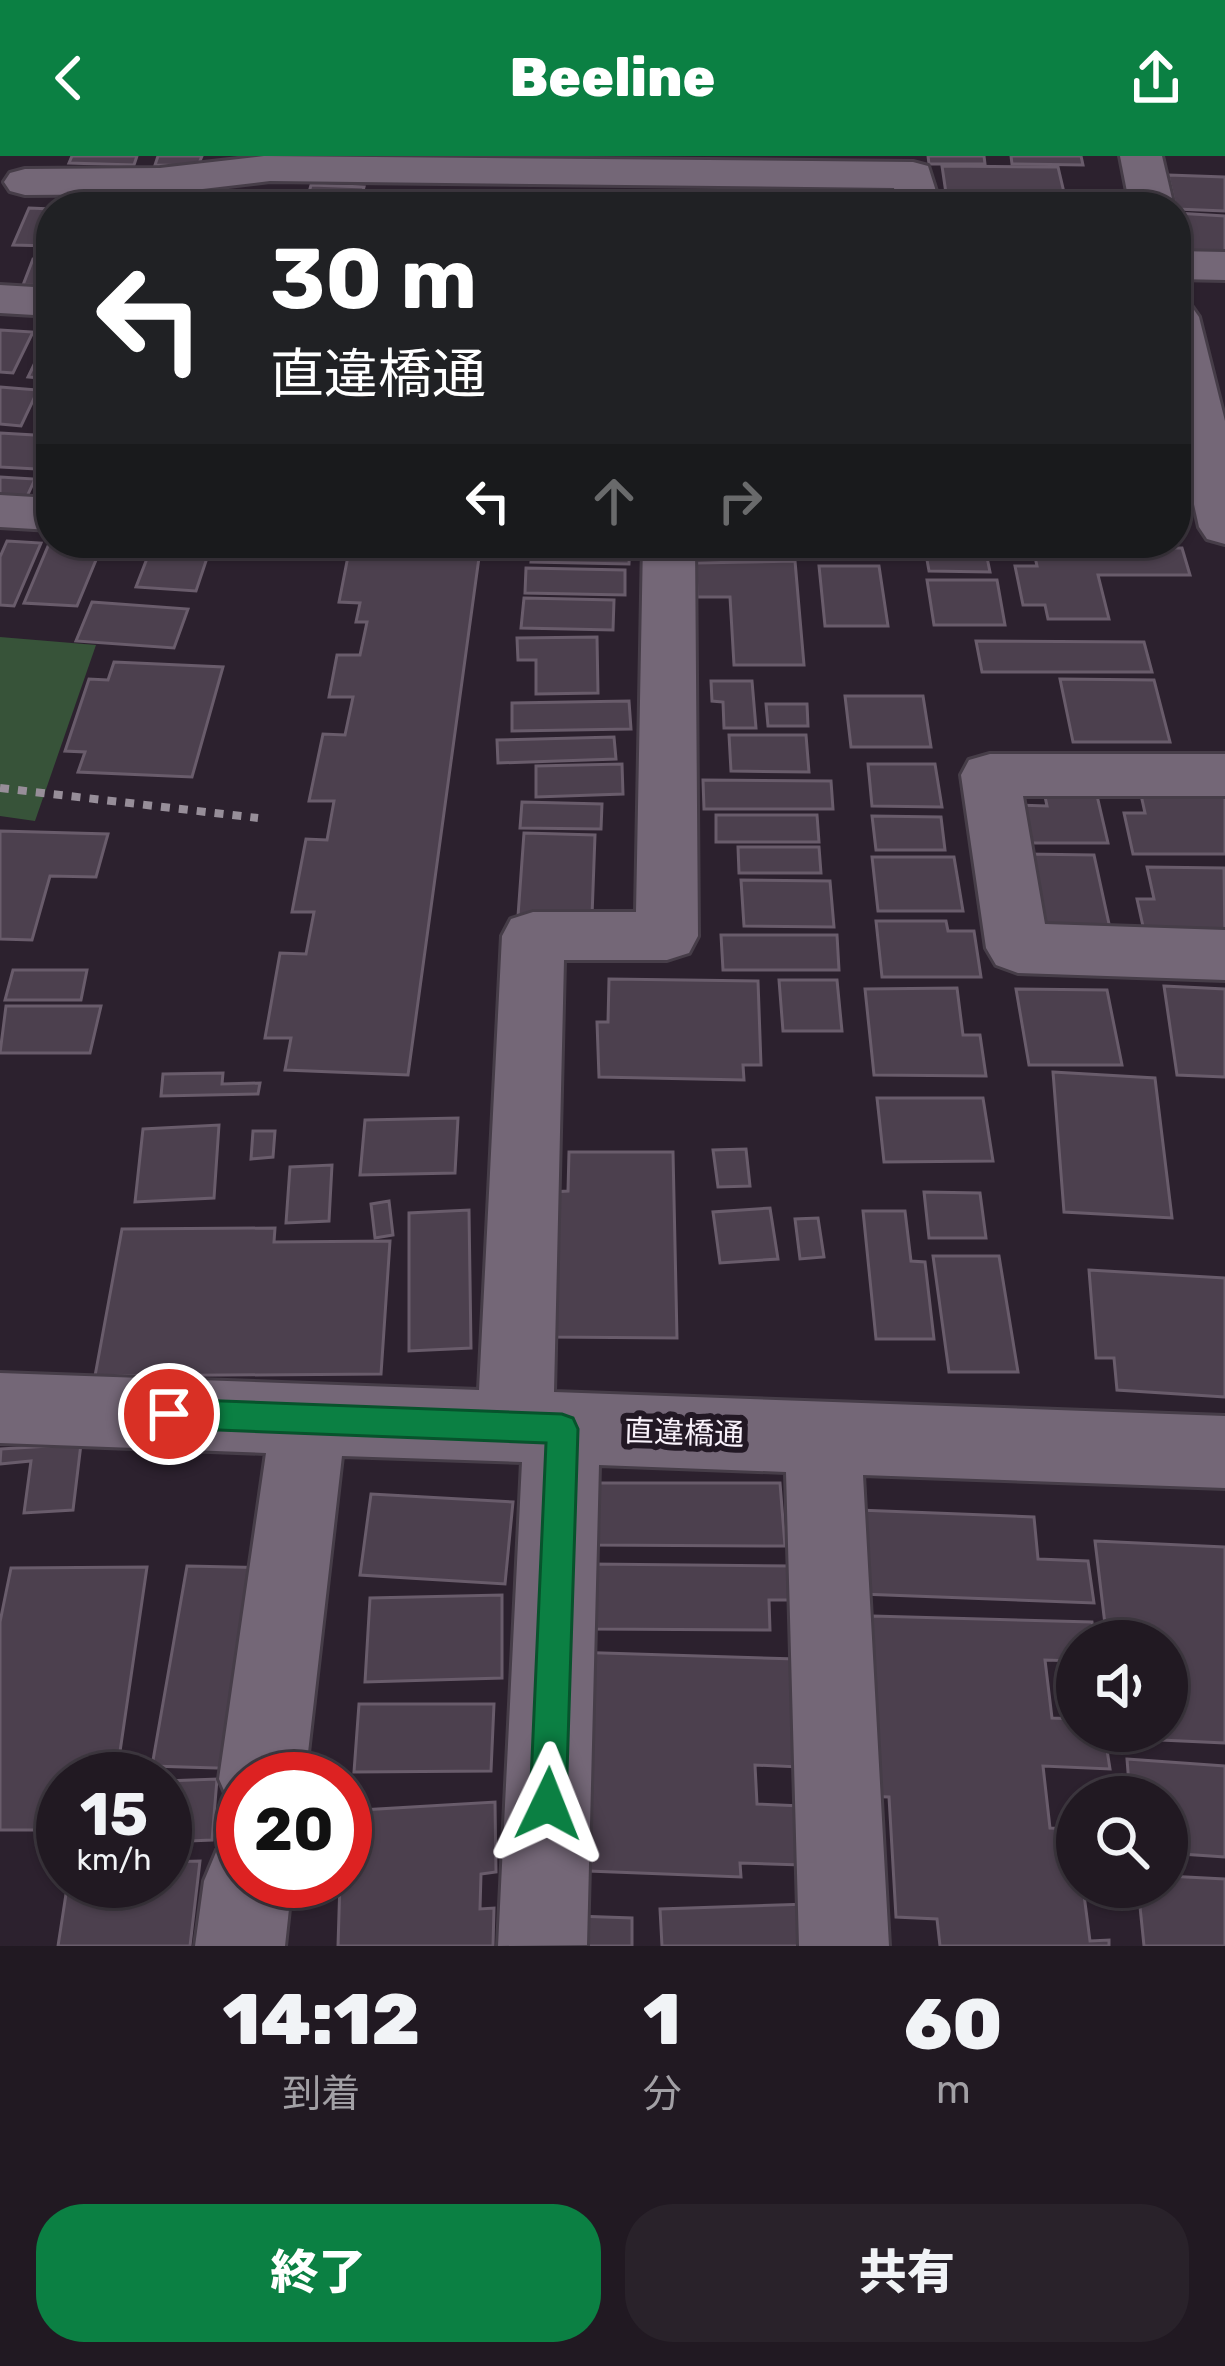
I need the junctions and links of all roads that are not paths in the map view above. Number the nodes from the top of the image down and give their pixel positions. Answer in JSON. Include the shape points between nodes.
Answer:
{"nodes":[{"id":1,"x":1141,"y":156,"type":"edge"},
{"id":2,"x":486,"y":165,"type":"edge"},
{"id":3,"x":799,"y":166,"type":"edge"},
{"id":4,"x":32,"y":169,"type":"edge"},
{"id":5,"x":916,"y":192,"type":"edge"},
{"id":6,"x":1149,"y":192,"type":"edge"},
{"id":7,"x":0,"y":223,"type":"edge"},
{"id":8,"x":1191,"y":265,"type":"edge"},
{"id":9,"x":1225,"y":266,"type":"edge"},
{"id":10,"x":0,"y":299,"type":"edge"},
{"id":11,"x":36,"y":301,"type":"edge"},
{"id":12,"x":1191,"y":391,"type":"edge"},
{"id":13,"x":1208,"y":474,"type":"edge"},
{"id":14,"x":0,"y":511,"type":"edge"},
{"id":15,"x":36,"y":513,"type":"edge"},
{"id":16,"x":668,"y":558,"type":"edge"},
{"id":17,"x":1225,"y":775,"type":"edge"},
{"id":18,"x":1225,"y":955,"type":"edge"},
{"id":19,"x":0,"y":1408,"type":"edge"},
{"id":20,"x":309,"y":1418,"type":"junction"},
{"id":21,"x":538,"y":1427,"type":"junction"},
{"id":22,"x":823,"y":1437,"type":"junction"},
{"id":23,"x":1225,"y":1452,"type":"edge"},
{"id":24,"x":266,"y":1752,"type":"edge"},
{"id":25,"x":245,"y":1908,"type":"edge"},
{"id":26,"x":542,"y":1945,"type":"edge"},
{"id":27,"x":240,"y":1946,"type":"edge"},
{"id":28,"x":844,"y":1946,"type":"edge"}],
"edges":[{"from":1,"to":6,"type":"street"},
{"from":2,"to":3,"type":"street"},
{"from":2,"to":4,"type":"street","via":[[271,168],[160,181]]},
{"from":3,"to":5,"type":"street","via":[[913,175]]},
{"from":4,"to":7,"type":"street"},
{"from":8,"to":9,"type":"street"},
{"from":10,"to":11,"type":"street"},
{"from":12,"to":13,"type":"street"},
{"from":14,"to":15,"type":"street"},
{"from":16,"to":21,"type":"street","via":[[667,936],[533,936]]},
{"from":17,"to":18,"type":"street","via":[[990,775],[1018,948]]},
{"from":19,"to":20,"type":"street","name":"直違橋通"},
{"from":20,"to":21,"type":"street","name":"直違橋通"},
{"from":20,"to":24,"type":"street"},
{"from":21,"to":22,"type":"street","name":"直違橋通"},
{"from":21,"to":26,"type":"street"},
{"from":22,"to":23,"type":"street","name":"直違橋通"},
{"from":22,"to":28,"type":"street"},
{"from":25,"to":27,"type":"street"}]}
